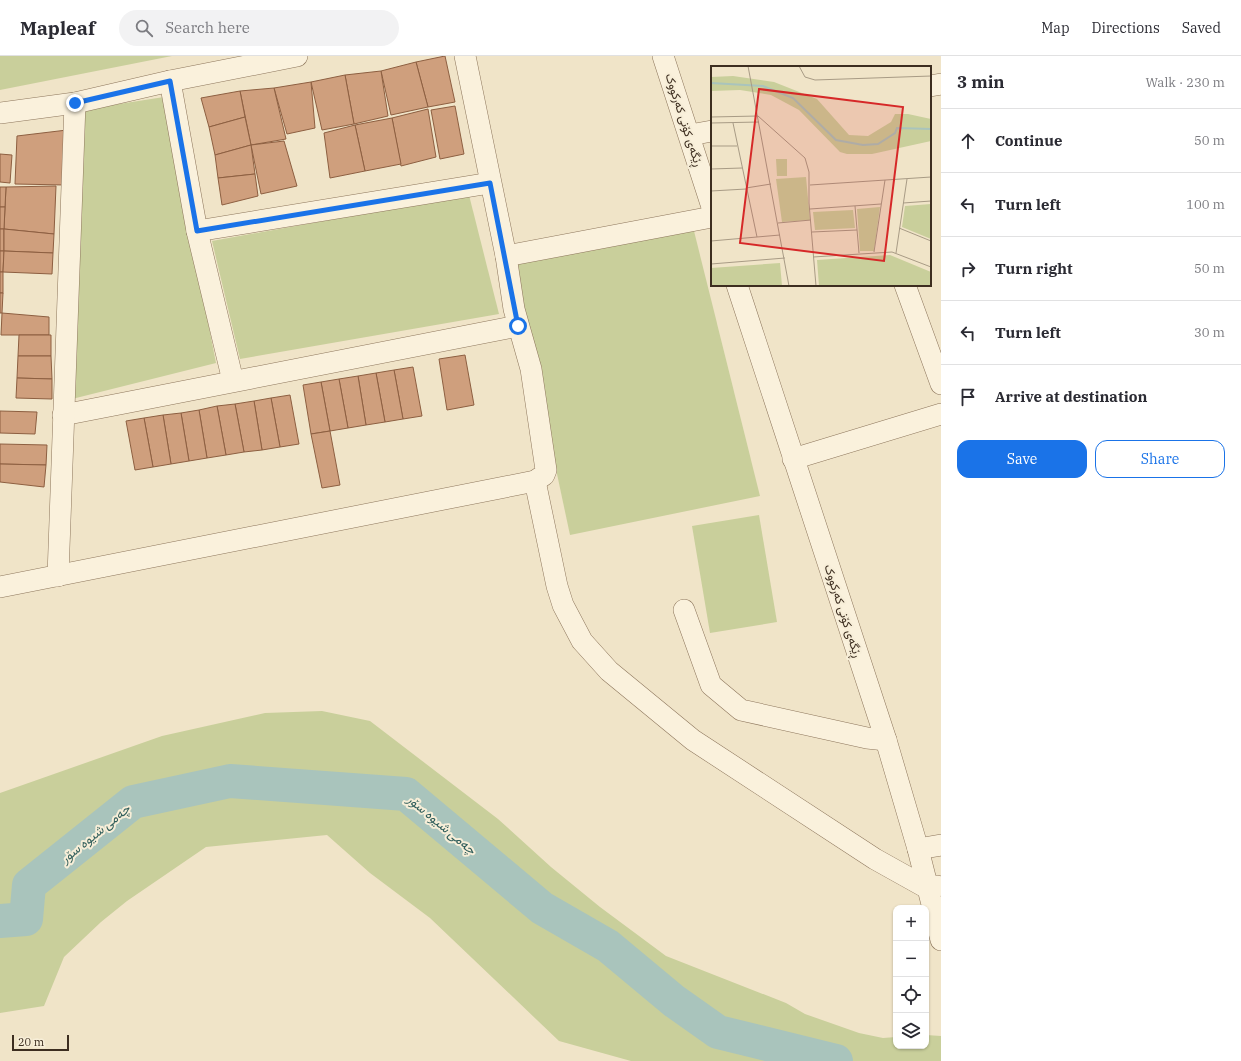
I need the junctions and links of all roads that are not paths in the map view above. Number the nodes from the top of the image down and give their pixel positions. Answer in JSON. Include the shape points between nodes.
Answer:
{"nodes":[{"id":1,"x":297,"y":56,"type":"edge"},
{"id":2,"x":465,"y":56,"type":"edge"},
{"id":3,"x":663,"y":56,"type":"edge"},
{"id":4,"x":170,"y":81,"type":"junction"},
{"id":5,"x":941,"y":84,"type":"edge"},
{"id":6,"x":931,"y":86,"type":"edge"},
{"id":7,"x":75,"y":103,"type":"junction"},
{"id":8,"x":0,"y":113,"type":"edge"},
{"id":9,"x":711,"y":131,"type":"edge"},
{"id":10,"x":690,"y":136,"type":"junction"},
{"id":11,"x":490,"y":183,"type":"junction"},
{"id":12,"x":711,"y":204,"type":"edge"},
{"id":13,"x":711,"y":218,"type":"edge"},
{"id":14,"x":197,"y":231,"type":"junction"},
{"id":15,"x":506,"y":256,"type":"junction"},
{"id":16,"x":737,"y":286,"type":"edge"},
{"id":17,"x":906,"y":286,"type":"edge"},
{"id":18,"x":518,"y":326,"type":"junction"},
{"id":19,"x":233,"y":381,"type":"junction"},
{"id":20,"x":941,"y":384,"type":"edge"},
{"id":21,"x":941,"y":414,"type":"edge"},
{"id":22,"x":63,"y":416,"type":"junction"},
{"id":23,"x":793,"y":459,"type":"junction"},
{"id":24,"x":535,"y":481,"type":"junction"},
{"id":25,"x":58,"y":576,"type":"junction"},
{"id":26,"x":0,"y":587,"type":"edge"},
{"id":27,"x":684,"y":610,"type":"dead end"},
{"id":28,"x":886,"y":740,"type":"junction"},
{"id":29,"x":941,"y":845,"type":"edge"},
{"id":30,"x":918,"y":849,"type":"junction"},
{"id":31,"x":934,"y":886,"type":"edge"},
{"id":32,"x":941,"y":940,"type":"edge"}],
"edges":[{"from":1,"to":4,"type":"street"},
{"from":2,"to":11,"type":"street"},
{"from":3,"to":10,"type":"street","name":"ڕێگەی کۆنی کەرکووک"},
{"from":4,"to":7,"type":"street"},
{"from":4,"to":14,"type":"street"},
{"from":5,"to":6,"type":"street"},
{"from":7,"to":8,"type":"street"},
{"from":7,"to":22,"type":"street"},
{"from":9,"to":10,"type":"street"},
{"from":10,"to":12,"type":"street","name":"ڕێگەی کۆنی کەرکووک"},
{"from":11,"to":14,"type":"street"},
{"from":11,"to":15,"type":"street"},
{"from":13,"to":15,"type":"street"},
{"from":14,"to":19,"type":"street"},
{"from":15,"to":18,"type":"street"},
{"from":16,"to":23,"type":"street","name":"ڕێگەی کۆنی کەرکووک"},
{"from":17,"to":20,"type":"street"},
{"from":18,"to":19,"type":"street"},
{"from":18,"to":24,"type":"street","via":[[531,369],[546,470],[544,475]]},
{"from":19,"to":22,"type":"street"},
{"from":21,"to":23,"type":"street"},
{"from":22,"to":25,"type":"street"},
{"from":23,"to":28,"type":"street","name":"ڕێگەی کۆنی کەرکووک"},
{"from":24,"to":25,"type":"street"},
{"from":24,"to":31,"type":"street","via":[[563,605],[582,641],[609,671],[693,740],[875,860]]},
{"from":25,"to":26,"type":"street"},
{"from":27,"to":28,"type":"street","via":[[712,685],[741,710]]},
{"from":28,"to":30,"type":"street","name":"ڕێگەی کۆنی کەرکووک"},
{"from":29,"to":30,"type":"street"},
{"from":30,"to":31,"type":"street","name":"ڕێگەی کۆنی کەرکووک"},
{"from":31,"to":32,"type":"street","name":"ڕێگەی کۆنی کەرکووک"}]}
